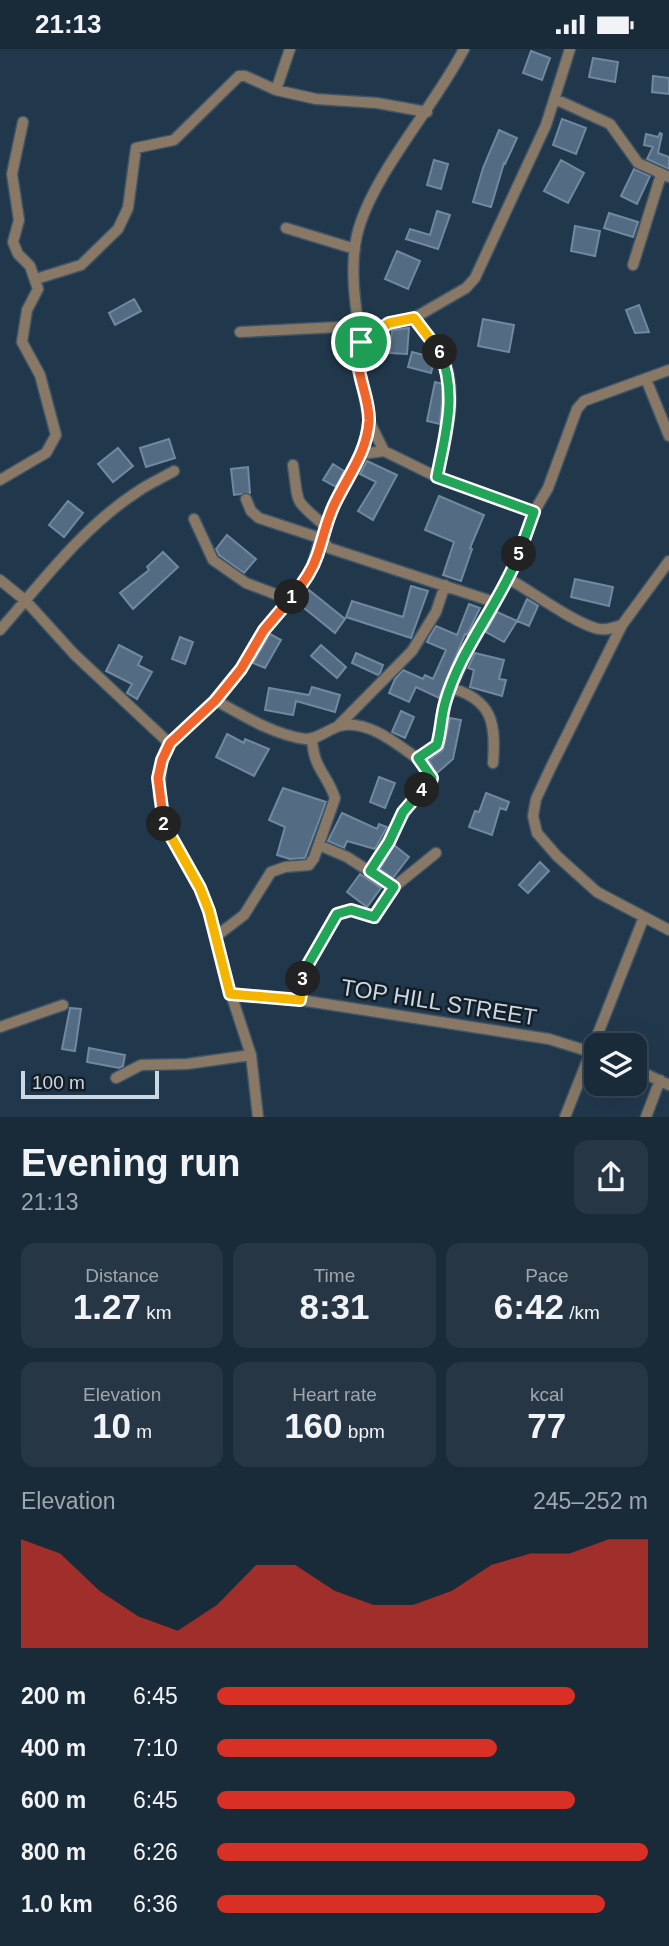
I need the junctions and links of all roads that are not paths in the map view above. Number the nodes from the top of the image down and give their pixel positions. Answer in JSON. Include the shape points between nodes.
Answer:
{"nodes":[{"id":1,"x":290,"y":49,"type":"edge"},
{"id":2,"x":464,"y":49,"type":"edge"},
{"id":3,"x":570,"y":49,"type":"edge"},
{"id":4,"x":276,"y":90,"type":"junction"},
{"id":5,"x":555,"y":99,"type":"junction"},
{"id":6,"x":427,"y":111,"type":"junction"},
{"id":7,"x":23,"y":122,"type":"dead end"},
{"id":8,"x":665,"y":176,"type":"edge"},
{"id":9,"x":286,"y":228,"type":"dead end"},
{"id":10,"x":355,"y":249,"type":"junction"},
{"id":11,"x":633,"y":265,"type":"dead end"},
{"id":12,"x":36,"y":279,"type":"junction"},
{"id":13,"x":414,"y":318,"type":"junction"},
{"id":14,"x":359,"y":326,"type":"junction"},
{"id":15,"x":240,"y":332,"type":"dead end"},
{"id":16,"x":361,"y":342,"type":"junction"},
{"id":17,"x":669,"y":370,"type":"edge"},
{"id":18,"x":646,"y":379,"type":"junction"},
{"id":19,"x":369,"y":421,"type":"junction"},
{"id":20,"x":669,"y":436,"type":"edge"},
{"id":21,"x":384,"y":451,"type":"junction"},
{"id":22,"x":362,"y":454,"type":"junction"},
{"id":23,"x":293,"y":465,"type":"dead end"},
{"id":24,"x":174,"y":471,"type":"dead end"},
{"id":25,"x":437,"y":477,"type":"junction"},
{"id":26,"x":0,"y":481,"type":"edge"},
{"id":27,"x":246,"y":499,"type":"dead end"},
{"id":28,"x":534,"y":512,"type":"junction"},
{"id":29,"x":194,"y":519,"type":"dead end"},
{"id":30,"x":325,"y":526,"type":"junction"},
{"id":31,"x":320,"y":538,"type":"junction"},
{"id":32,"x":669,"y":561,"type":"edge"},
{"id":33,"x":509,"y":579,"type":"junction"},
{"id":34,"x":0,"y":580,"type":"edge"},
{"id":35,"x":446,"y":585,"type":"junction"},
{"id":36,"x":291,"y":600,"type":"junction"},
{"id":37,"x":26,"y":601,"type":"junction"},
{"id":38,"x":494,"y":602,"type":"junction"},
{"id":39,"x":622,"y":625,"type":"junction"},
{"id":40,"x":0,"y":630,"type":"edge"},
{"id":41,"x":451,"y":688,"type":"junction"},
{"id":42,"x":215,"y":701,"type":"junction"},
{"id":43,"x":338,"y":726,"type":"junction"},
{"id":44,"x":312,"y":739,"type":"junction"},
{"id":45,"x":170,"y":743,"type":"junction"},
{"id":46,"x":418,"y":758,"type":"junction"},
{"id":47,"x":494,"y":763,"type":"dead end"},
{"id":48,"x":319,"y":845,"type":"junction"},
{"id":49,"x":436,"y":853,"type":"dead end"},
{"id":50,"x":370,"y":871,"type":"junction"},
{"id":51,"x":394,"y":887,"type":"junction"},
{"id":52,"x":643,"y":917,"type":"junction"},
{"id":53,"x":669,"y":930,"type":"edge"},
{"id":54,"x":215,"y":937,"type":"junction"},
{"id":55,"x":230,"y":994,"type":"junction"},
{"id":56,"x":300,"y":1000,"type":"junction"},
{"id":57,"x":62,"y":1005,"type":"dead end"},
{"id":58,"x":0,"y":1027,"type":"edge"},
{"id":59,"x":601,"y":1033,"type":"edge"},
{"id":60,"x":584,"y":1049,"type":"edge"},
{"id":61,"x":251,"y":1055,"type":"junction"},
{"id":62,"x":584,"y":1074,"type":"edge"},
{"id":63,"x":647,"y":1075,"type":"edge"},
{"id":64,"x":116,"y":1078,"type":"dead end"},
{"id":65,"x":665,"y":1083,"type":"edge"},
{"id":66,"x":258,"y":1117,"type":"edge"},
{"id":67,"x":565,"y":1117,"type":"edge"},
{"id":68,"x":646,"y":1117,"type":"edge"}],
"edges":[{"from":1,"to":4,"type":"street"},
{"from":2,"to":6,"type":"street"},
{"from":3,"to":5,"type":"street"},
{"from":4,"to":6,"type":"street"},
{"from":4,"to":12,"type":"street","via":[[239,76],[174,140],[136,148],[128,208],[118,229],[81,265]]},
{"from":5,"to":8,"type":"street","via":[[610,124],[638,163]]},
{"from":5,"to":13,"type":"street","via":[[475,278]]},
{"from":6,"to":10,"type":"street","via":[[380,184]]},
{"from":7,"to":12,"type":"street","via":[[12,174],[19,220],[13,242]]},
{"from":8,"to":11,"type":"street"},
{"from":9,"to":10,"type":"street"},
{"from":10,"to":14,"type":"street"},
{"from":12,"to":26,"type":"street","via":[[38,289],[27,310],[22,342],[40,375],[56,435],[46,453]]},
{"from":13,"to":16,"type":"street","via":[[389,323]]},
{"from":13,"to":25,"type":"street","via":[[440,351],[450,389]]},
{"from":14,"to":15,"type":"street"},
{"from":14,"to":16,"type":"street"},
{"from":16,"to":19,"type":"street","via":[[357,355]]},
{"from":17,"to":18,"type":"street"},
{"from":18,"to":20,"type":"street"},
{"from":18,"to":28,"type":"street","via":[[584,401],[577,409],[548,488]]},
{"from":19,"to":21,"type":"street"},
{"from":19,"to":22,"type":"street"},
{"from":21,"to":22,"type":"street"},
{"from":21,"to":25,"type":"street"},
{"from":22,"to":30,"type":"street"},
{"from":23,"to":30,"type":"street","via":[[300,506]]},
{"from":24,"to":37,"type":"street","via":[[106,516]]},
{"from":25,"to":28,"type":"street"},
{"from":27,"to":31,"type":"street","via":[[259,518]]},
{"from":28,"to":33,"type":"street"},
{"from":29,"to":36,"type":"street","via":[[212,559],[246,583]]},
{"from":30,"to":31,"type":"street"},
{"from":31,"to":35,"type":"street","via":[[339,552]]},
{"from":31,"to":36,"type":"street","via":[[312,568]]},
{"from":32,"to":39,"type":"street"},
{"from":33,"to":38,"type":"street"},
{"from":33,"to":39,"type":"street","via":[[596,628]]},
{"from":34,"to":37,"type":"street"},
{"from":35,"to":38,"type":"street"},
{"from":35,"to":43,"type":"street","via":[[412,651]]},
{"from":36,"to":42,"type":"street","via":[[264,630]]},
{"from":37,"to":40,"type":"street"},
{"from":37,"to":45,"type":"street","via":[[74,654]]},
{"from":38,"to":41,"type":"street"},
{"from":39,"to":52,"type":"street","via":[[536,799],[533,816],[537,833],[557,856],[597,892]]},
{"from":41,"to":46,"type":"street","via":[[437,745]]},
{"from":41,"to":47,"type":"street","via":[[466,692],[489,714],[496,733]]},
{"from":42,"to":44,"type":"street","via":[[251,720]]},
{"from":42,"to":45,"type":"street"},
{"from":43,"to":44,"type":"street"},
{"from":43,"to":46,"type":"street","via":[[366,727]]},
{"from":44,"to":48,"type":"street","via":[[315,763],[335,798]]},
{"from":45,"to":54,"type":"street","via":[[158,778],[164,825],[200,888]]},
{"from":46,"to":50,"type":"street","via":[[431,782],[403,812]]},
{"from":48,"to":50,"type":"street"},
{"from":48,"to":54,"type":"street","via":[[309,865],[271,872],[244,915]]},
{"from":49,"to":51,"type":"street"},
{"from":50,"to":51,"type":"street"},
{"from":51,"to":56,"type":"street","via":[[374,917],[351,910],[337,914],[307,966]]},
{"from":52,"to":53,"type":"street"},
{"from":52,"to":59,"type":"street"},
{"from":54,"to":55,"type":"street"},
{"from":55,"to":56,"type":"street","name":"TOP HILL STREET"},
{"from":55,"to":61,"type":"street"},
{"from":56,"to":60,"type":"street","name":"TOP HILL STREET","via":[[548,1039]]},
{"from":57,"to":58,"type":"street"},
{"from":61,"to":64,"type":"street","via":[[141,1065]]},
{"from":61,"to":66,"type":"street"},
{"from":62,"to":67,"type":"street"},
{"from":63,"to":65,"type":"street"},
{"from":65,"to":68,"type":"street"}]}
